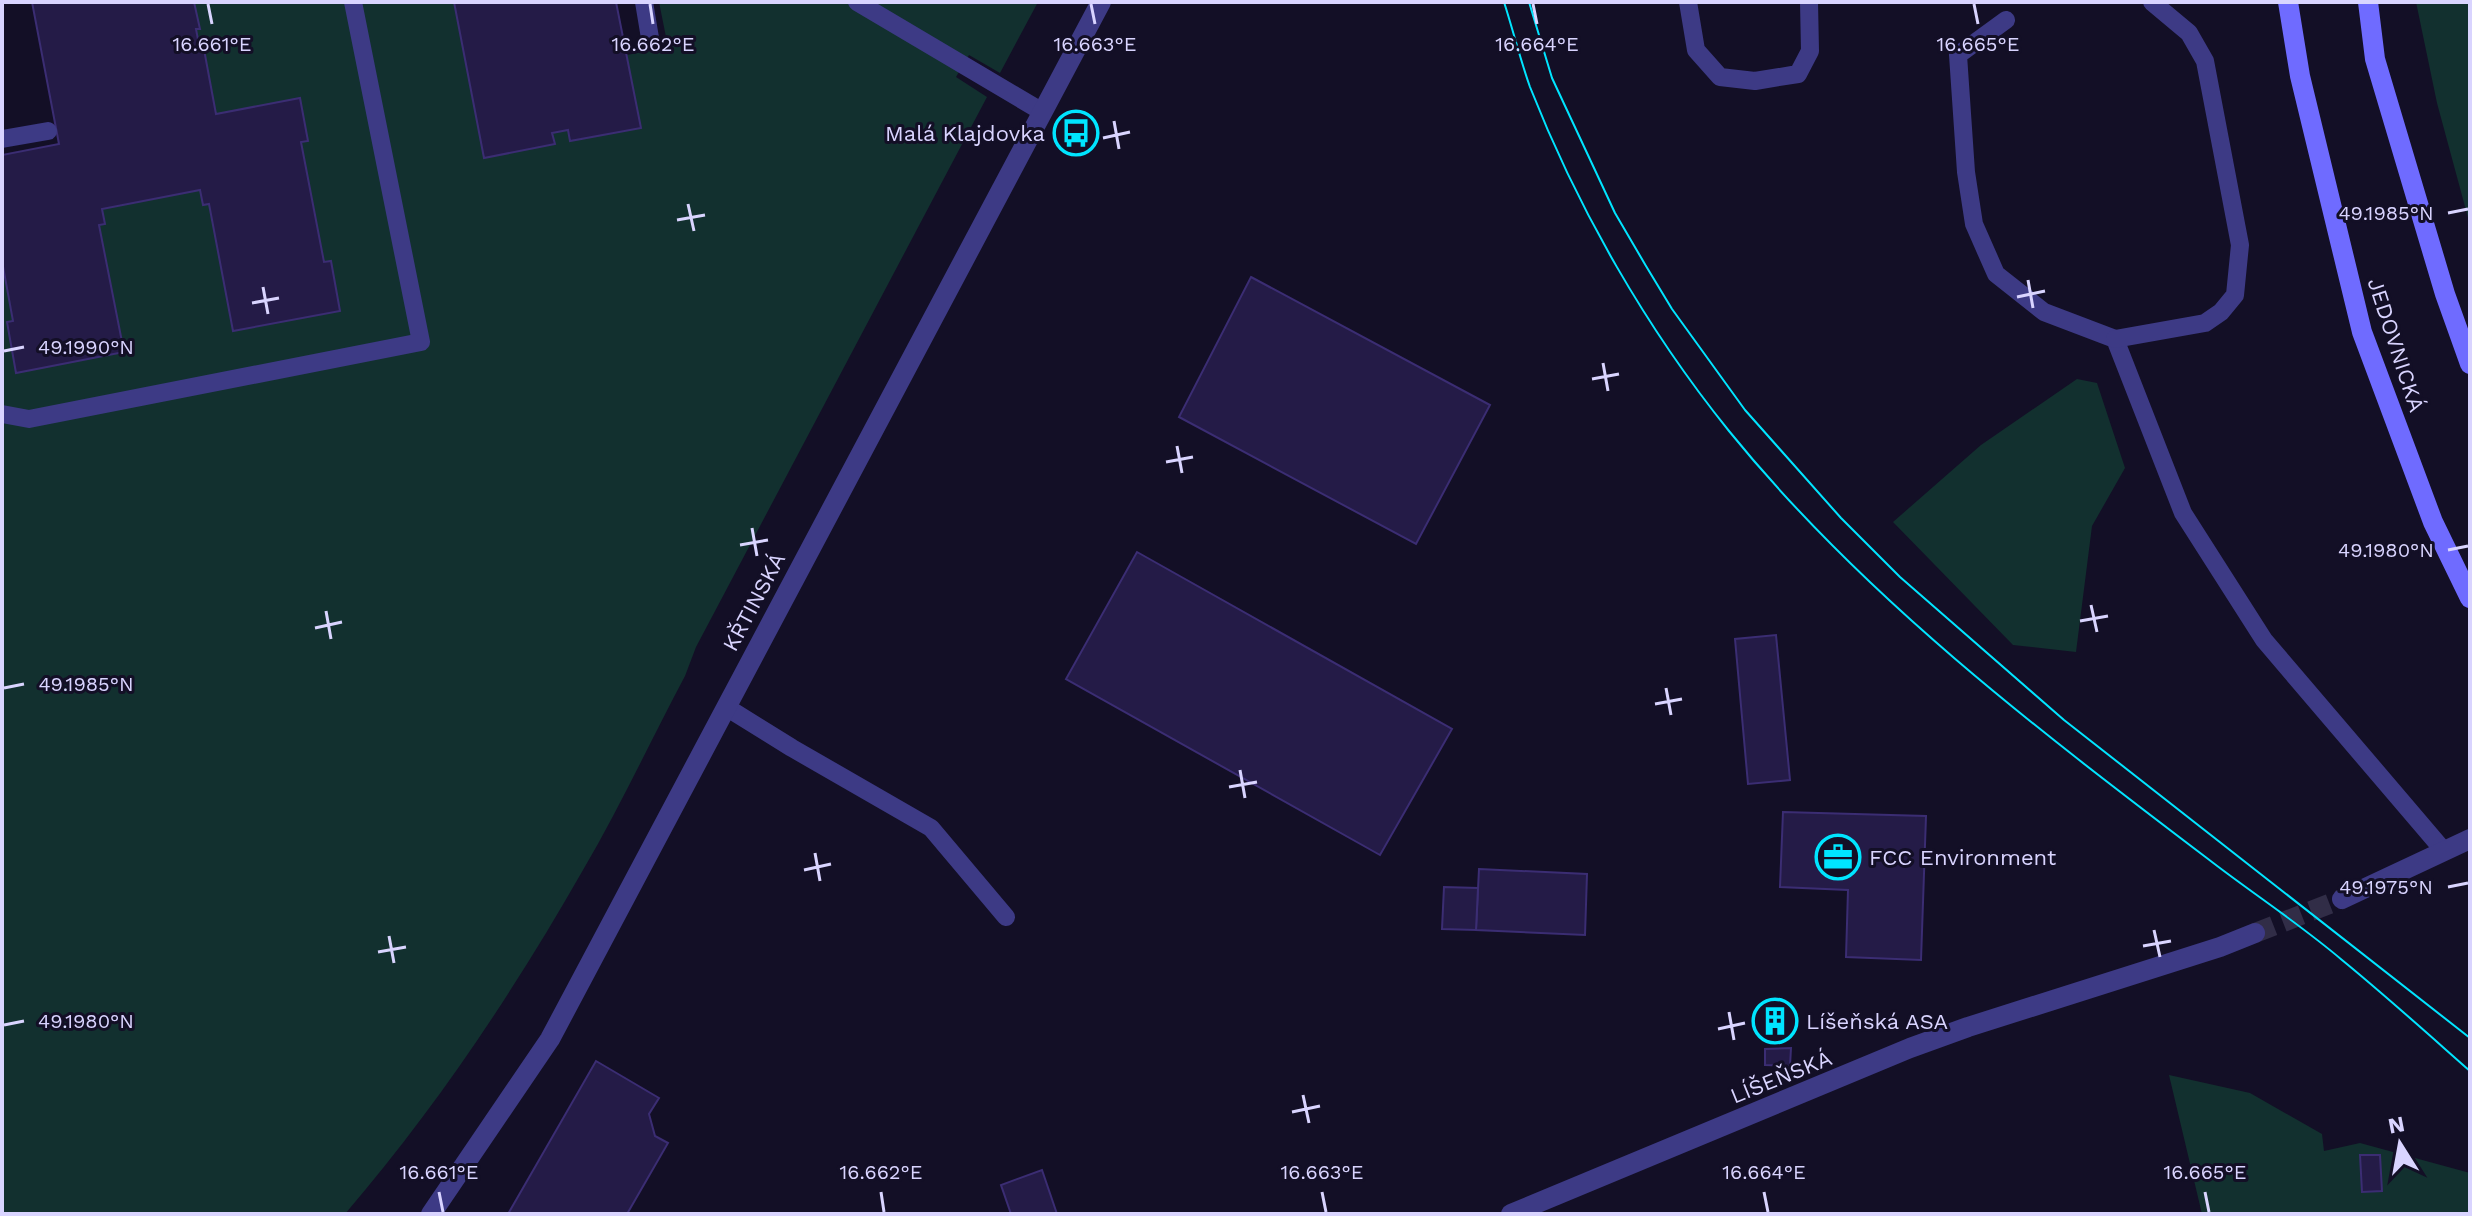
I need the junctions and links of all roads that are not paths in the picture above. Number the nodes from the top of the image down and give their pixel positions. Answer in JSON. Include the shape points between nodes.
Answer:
{"nodes":[{"id":1,"x":353,"y":2,"type":"edge"},
{"id":2,"x":644,"y":2,"type":"edge"},
{"id":3,"x":857,"y":2,"type":"edge"},
{"id":4,"x":1101,"y":2,"type":"edge"},
{"id":5,"x":1688,"y":2,"type":"edge"},
{"id":6,"x":1809,"y":2,"type":"edge"},
{"id":7,"x":2152,"y":2,"type":"edge"},
{"id":8,"x":2288,"y":2,"type":"edge"},
{"id":9,"x":2368,"y":2,"type":"edge"},
{"id":10,"x":2006,"y":20,"type":"dead end"},
{"id":11,"x":650,"y":38,"type":"dead end"},
{"id":12,"x":1041,"y":111,"type":"junction"},
{"id":13,"x":48,"y":131,"type":"dead end"},
{"id":14,"x":2,"y":139,"type":"edge"},
{"id":15,"x":2115,"y":339,"type":"junction"},
{"id":16,"x":2470,"y":364,"type":"edge"},
{"id":17,"x":2,"y":414,"type":"edge"},
{"id":18,"x":2470,"y":598,"type":"edge"},
{"id":19,"x":726,"y":707,"type":"junction"},
{"id":20,"x":2470,"y":839,"type":"edge"},
{"id":21,"x":2444,"y":851,"type":"junction"},
{"id":22,"x":2342,"y":899,"type":"tunnel mouth"},
{"id":23,"x":1006,"y":917,"type":"dead end"},
{"id":24,"x":2255,"y":933,"type":"tunnel mouth"},
{"id":25,"x":431,"y":1214,"type":"edge"},
{"id":26,"x":1511,"y":1214,"type":"edge"}],
"edges":[{"from":1,"to":17,"type":"lane","via":[[421,342],[29,419]]},
{"from":2,"to":11,"type":"lane"},
{"from":3,"to":12,"type":"lane"},
{"from":4,"to":12,"type":"street","name":"KŘTINSKÁ"},
{"from":5,"to":6,"type":"lane","via":[[1696,50],[1720,77],[1755,81],[1798,74],[1810,51]]},
{"from":7,"to":15,"type":"lane","via":[[2189,33],[2205,61],[2240,245],[2235,295],[2205,323]]},
{"from":8,"to":18,"type":"main road","name":"JEDOVNICKÁ","via":[[2300,76],[2362,332],[2433,522]]},
{"from":9,"to":16,"type":"main road","via":[[2375,59]]},
{"from":10,"to":15,"type":"lane","via":[[1958,55],[1974,224],[1996,274],[2044,312]]},
{"from":12,"to":19,"type":"street","name":"KŘTINSKÁ"},
{"from":13,"to":14,"type":"lane"},
{"from":15,"to":21,"type":"lane","via":[[2183,513],[2264,640]]},
{"from":19,"to":23,"type":"lane","via":[[931,828]]},
{"from":19,"to":25,"type":"street","name":"KŘTINSKÁ","via":[[550,1039]]},
{"from":20,"to":21,"type":"street"},
{"from":21,"to":22,"type":"street"},
{"from":24,"to":26,"type":"street","name":"LÍŠEŇSKÁ","via":[[1910,1048]]}]}
